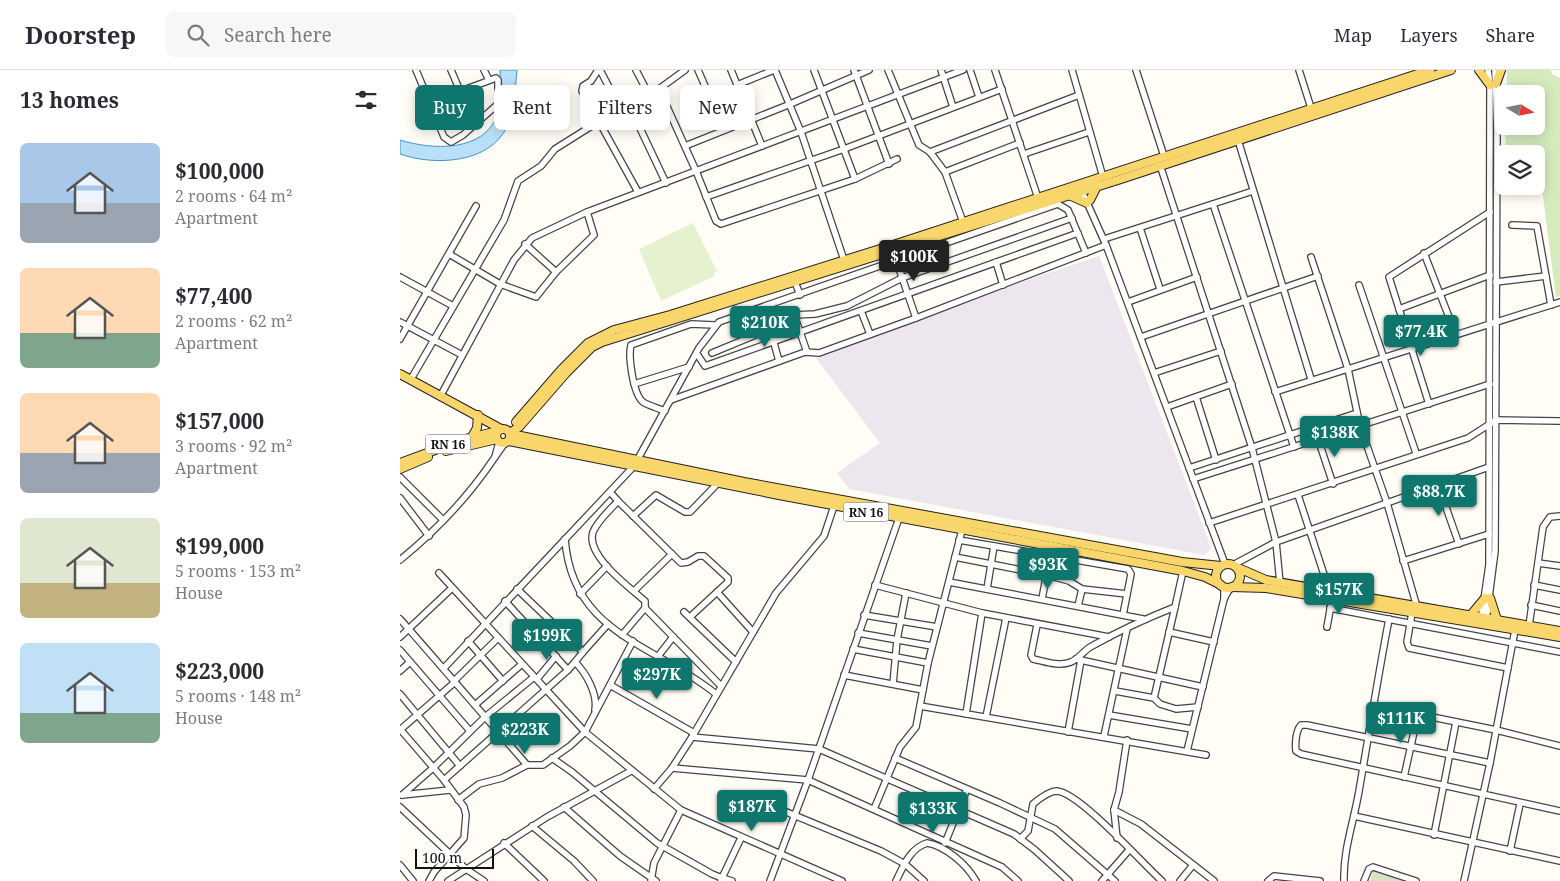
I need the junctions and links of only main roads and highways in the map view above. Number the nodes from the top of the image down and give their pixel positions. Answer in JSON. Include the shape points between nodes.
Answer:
{"nodes":[{"id":1,"x":1451,"y":70,"type":"edge"},
{"id":2,"x":1479,"y":70,"type":"edge"},
{"id":3,"x":1501,"y":70,"type":"edge"},
{"id":4,"x":1428,"y":72,"type":"edge"},
{"id":5,"x":1312,"y":112,"type":"junction"},
{"id":6,"x":1084,"y":186,"type":"junction"},
{"id":7,"x":1098,"y":186,"type":"junction"},
{"id":8,"x":1069,"y":195,"type":"junction"},
{"id":9,"x":400,"y":374,"type":"edge"},
{"id":10,"x":555,"y":381,"type":"junction"},
{"id":11,"x":478,"y":415,"type":"junction"},
{"id":12,"x":504,"y":436,"type":"junction"},
{"id":13,"x":472,"y":437,"type":"junction"},
{"id":14,"x":400,"y":463,"type":"edge"},
{"id":15,"x":636,"y":463,"type":"junction"},
{"id":16,"x":400,"y":469,"type":"edge"},
{"id":17,"x":835,"y":502,"type":"junction"},
{"id":18,"x":963,"y":526,"type":"junction"},
{"id":19,"x":1229,"y":566,"type":"junction"},
{"id":20,"x":1227,"y":587,"type":"junction"},
{"id":21,"x":1331,"y":595,"type":"junction"},
{"id":22,"x":1414,"y":610,"type":"junction"},
{"id":23,"x":1470,"y":616,"type":"junction"},
{"id":24,"x":1497,"y":620,"type":"junction"},
{"id":25,"x":1483,"y":621,"type":"junction"},
{"id":26,"x":1560,"y":631,"type":"edge"},
{"id":27,"x":1560,"y":637,"type":"edge"}],
"edges":[{"from":1,"to":4,"type":"main road"},
{"from":2,"to":3,"type":"main road","via":[[1493,85]]},
{"from":4,"to":5,"type":"main road"},
{"from":5,"to":6,"type":"main road","via":[[1164,156],[1103,176]]},
{"from":5,"to":7,"type":"main road"},
{"from":6,"to":7,"type":"main road"},
{"from":6,"to":8,"type":"main road"},
{"from":6,"to":10,"type":"main road","via":[[602,335],[588,343]]},
{"from":7,"to":8,"type":"main road","via":[[1089,203]]},
{"from":8,"to":10,"type":"main road","via":[[602,342],[592,347]]},
{"from":9,"to":11,"type":"main road"},
{"from":10,"to":12,"type":"main road","via":[[519,427]]},
{"from":11,"to":12,"type":"main road"},
{"from":11,"to":13,"type":"main road"},
{"from":12,"to":13,"type":"main road","number":"RN 16"},
{"from":12,"to":15,"type":"main road","number":"RN 16"},
{"from":12,"to":16,"type":"main road","number":"RN 16","via":[[452,448]]},
{"from":13,"to":14,"type":"main road","number":"RN 16"},
{"from":15,"to":17,"type":"main road","number":"RN 16"},
{"from":15,"to":17,"type":"main road","number":"RN 16","via":[[718,483]]},
{"from":17,"to":18,"type":"main road","number":"RN 16"},
{"from":17,"to":18,"type":"main road","number":"RN 16","via":[[899,518]]},
{"from":18,"to":19,"type":"main road","number":"RN 16","via":[[1182,562]]},
{"from":18,"to":20,"type":"main road","number":"RN 16","via":[[1183,571]]},
{"from":19,"to":20,"type":"main road","via":[[1216,577]]},
{"from":19,"to":20,"type":"main road","via":[[1240,579]]},
{"from":19,"to":21,"type":"main road","number":"RN 16","via":[[1260,578]]},
{"from":20,"to":21,"type":"main road","number":"RN 16","via":[[1248,586]]},
{"from":21,"to":22,"type":"main road","number":"RN 16"},
{"from":22,"to":23,"type":"main road","number":"RN 16"},
{"from":22,"to":25,"type":"main road","number":"RN 16"},
{"from":23,"to":24,"type":"main road","via":[[1487,598]]},
{"from":23,"to":25,"type":"main road","number":"RN 16"},
{"from":24,"to":25,"type":"main road","number":"RN 16"},
{"from":24,"to":26,"type":"main road","number":"RN 16"},
{"from":25,"to":27,"type":"main road","number":"RN 16"}]}
